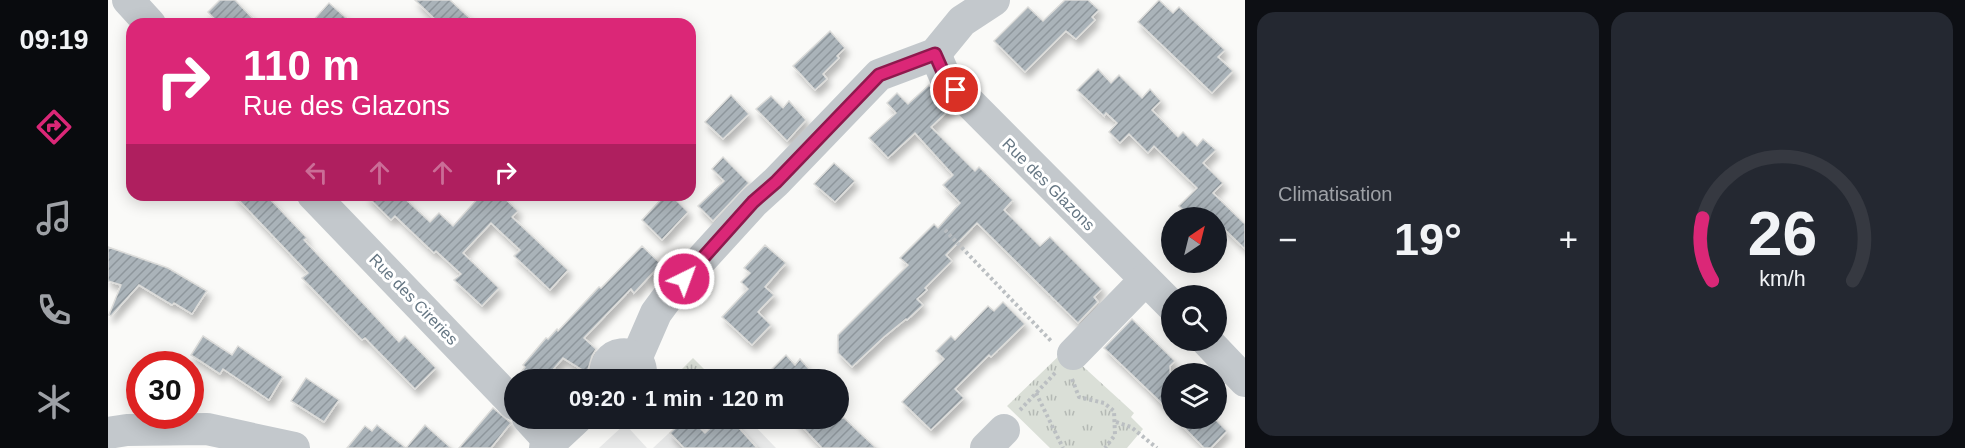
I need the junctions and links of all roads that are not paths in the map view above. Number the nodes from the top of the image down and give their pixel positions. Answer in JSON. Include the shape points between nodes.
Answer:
{"nodes":[{"id":1,"x":128,"y":0,"type":"edge"},
{"id":2,"x":994,"y":0,"type":"edge"},
{"id":3,"x":144,"y":18,"type":"edge"},
{"id":4,"x":935,"y":54,"type":"junction"},
{"id":5,"x":319,"y":201,"type":"edge"},
{"id":6,"x":1145,"y":280,"type":"junction"},
{"id":7,"x":1161,"y":295,"type":"edge"},
{"id":8,"x":1216,"y":351,"type":"edge"},
{"id":9,"x":1071,"y":357,"type":"road end"},
{"id":10,"x":638,"y":364,"type":"edge"},
{"id":11,"x":606,"y":369,"type":"edge"},
{"id":12,"x":654,"y":369,"type":"edge"},
{"id":13,"x":1245,"y":381,"type":"edge"},
{"id":14,"x":504,"y":394,"type":"edge"},
{"id":15,"x":536,"y":429,"type":"edge"},
{"id":16,"x":566,"y":429,"type":"edge"},
{"id":17,"x":108,"y":433,"type":"edge"},
{"id":18,"x":548,"y":446,"type":"edge"},
{"id":19,"x":294,"y":448,"type":"edge"}],
"edges":[{"from":1,"to":3,"type":"street"},
{"from":2,"to":4,"type":"street","via":[[962,21]]},
{"from":4,"to":6,"type":"street","name":"Rue des Glazons","via":[[946,79]]},
{"from":4,"to":10,"type":"street","via":[[879,75],[753,202],[670,294],[657,313]]},
{"from":5,"to":14,"type":"street","name":"Rue des Cireries"},
{"from":6,"to":7,"type":"street","name":"Rue des Glazons"},
{"from":6,"to":9,"type":"street"},
{"from":8,"to":13,"type":"street"},
{"from":10,"to":11,"type":"street","via":[[625,354],[614,357]]},
{"from":10,"to":12,"type":"street"},
{"from":15,"to":18,"type":"street"},
{"from":16,"to":18,"type":"street"},
{"from":17,"to":19,"type":"street","via":[[207,429]]}]}
